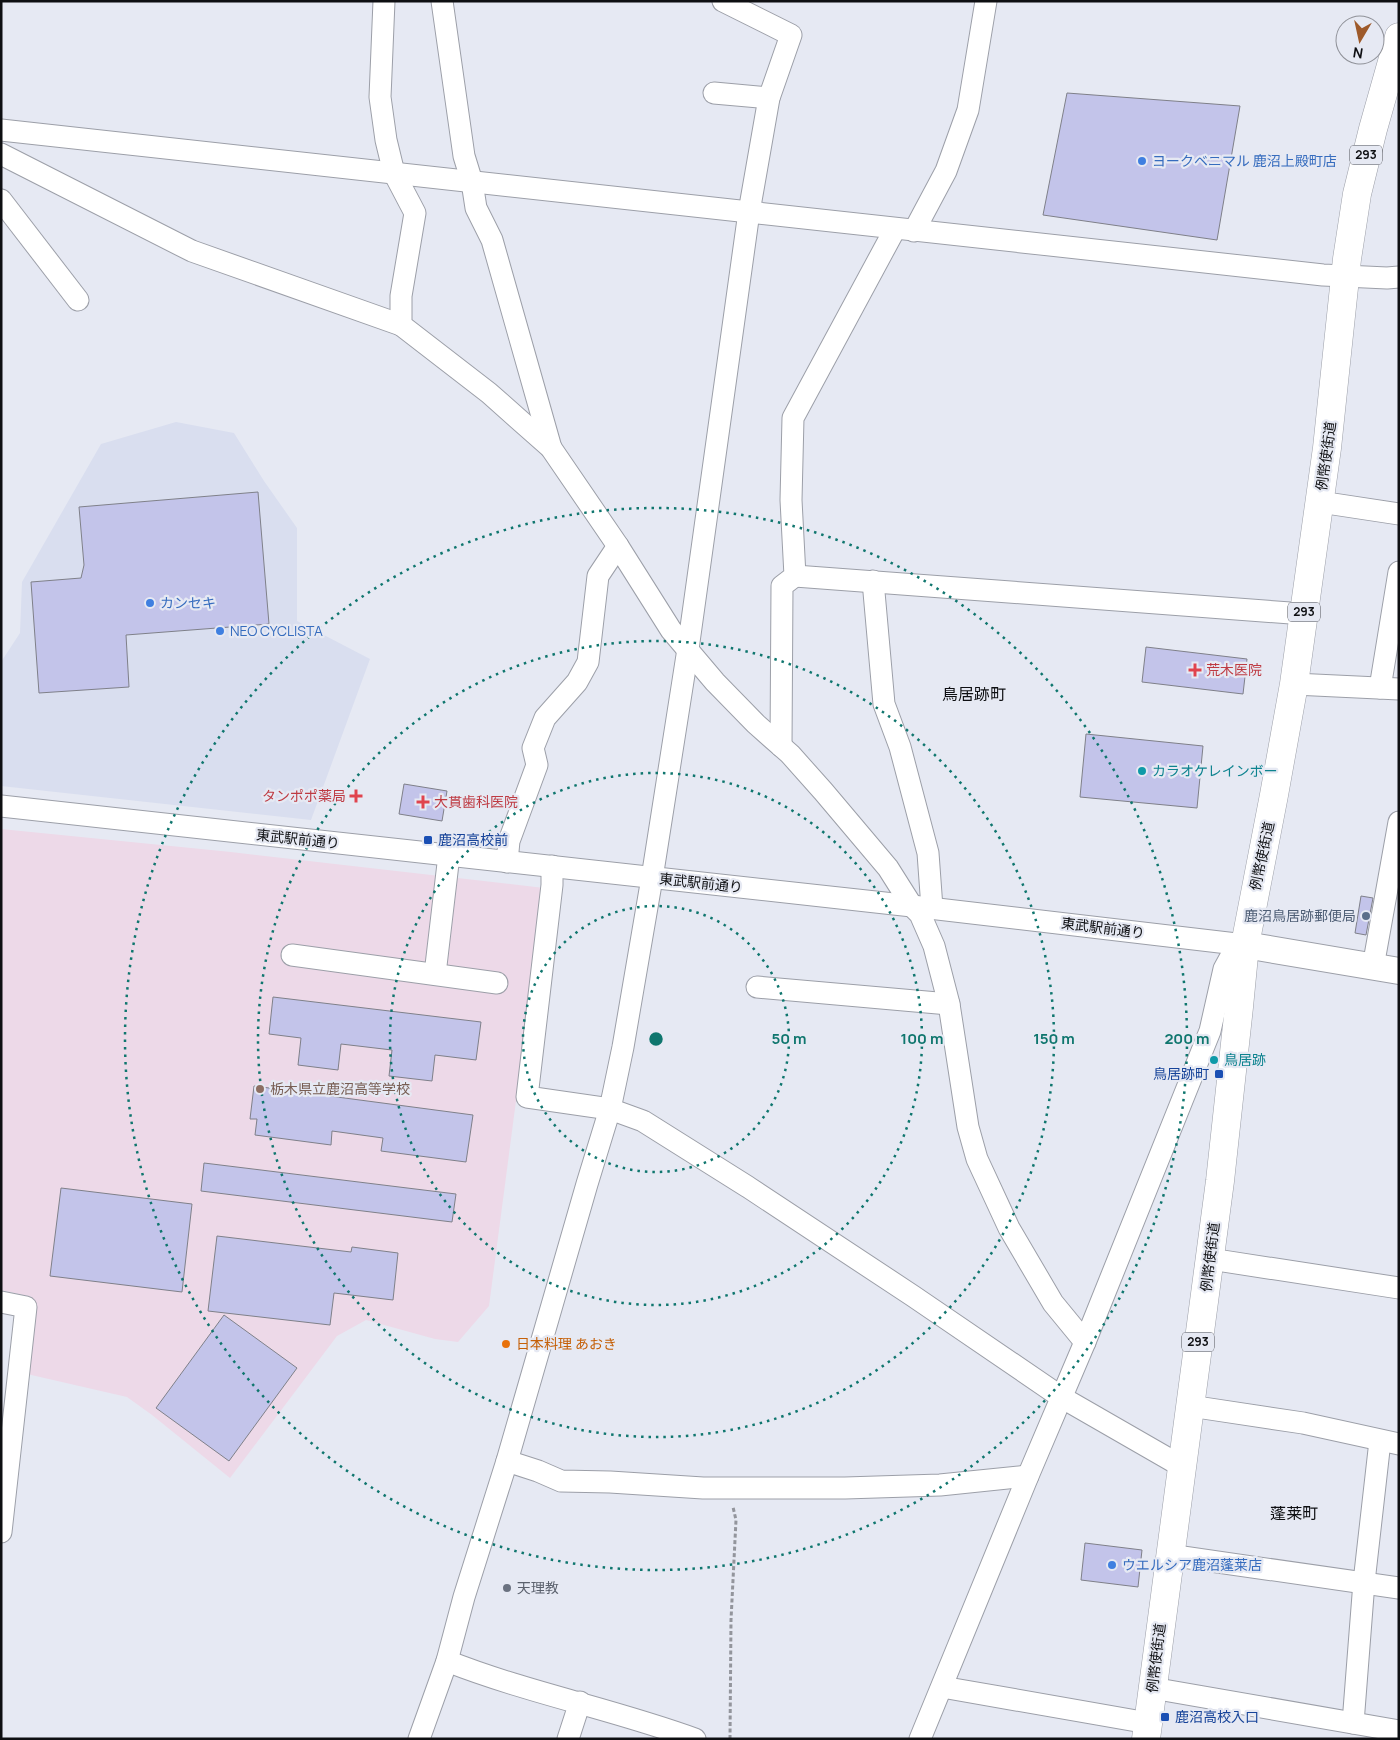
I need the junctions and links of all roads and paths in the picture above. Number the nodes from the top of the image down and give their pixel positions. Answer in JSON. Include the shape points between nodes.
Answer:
{"nodes":[{"id":1,"x":384,"y":1,"type":"edge"},
{"id":2,"x":442,"y":1,"type":"edge"},
{"id":3,"x":723,"y":1,"type":"edge"},
{"id":4,"x":986,"y":1,"type":"edge"},
{"id":5,"x":1399,"y":37,"type":"edge"},
{"id":6,"x":714,"y":93,"type":"dead end"},
{"id":7,"x":769,"y":98,"type":"junction"},
{"id":8,"x":1,"y":130,"type":"edge"},
{"id":9,"x":1,"y":154,"type":"edge"},
{"id":10,"x":394,"y":173,"type":"junction"},
{"id":11,"x":472,"y":182,"type":"junction"},
{"id":12,"x":1,"y":200,"type":"edge"},
{"id":13,"x":749,"y":212,"type":"junction"},
{"id":14,"x":904,"y":230,"type":"junction"},
{"id":15,"x":1346,"y":276,"type":"junction"},
{"id":16,"x":1399,"y":277,"type":"edge"},
{"id":17,"x":78,"y":300,"type":"dead end"},
{"id":18,"x":401,"y":325,"type":"junction"},
{"id":19,"x":551,"y":448,"type":"junction"},
{"id":20,"x":1320,"y":502,"type":"junction"},
{"id":21,"x":1399,"y":514,"type":"edge"},
{"id":22,"x":618,"y":546,"type":"junction"},
{"id":23,"x":1399,"y":572,"type":"edge"},
{"id":24,"x":795,"y":576,"type":"junction"},
{"id":25,"x":873,"y":581,"type":"junction"},
{"id":26,"x":1304,"y":614,"type":"junction"},
{"id":27,"x":688,"y":649,"type":"junction"},
{"id":28,"x":1294,"y":684,"type":"junction"},
{"id":29,"x":1390,"y":689,"type":"edge"},
{"id":30,"x":781,"y":746,"type":"junction"},
{"id":31,"x":1,"y":806,"type":"edge"},
{"id":32,"x":1399,"y":822,"type":"edge"},
{"id":33,"x":449,"y":856,"type":"junction"},
{"id":34,"x":507,"y":862,"type":"junction"},
{"id":35,"x":552,"y":866,"type":"junction"},
{"id":36,"x":652,"y":878,"type":"junction"},
{"id":37,"x":922,"y":907,"type":"junction"},
{"id":38,"x":1245,"y":945,"type":"junction"},
{"id":39,"x":292,"y":955,"type":"dead end"},
{"id":40,"x":1373,"y":967,"type":"junction"},
{"id":41,"x":1399,"y":971,"type":"edge"},
{"id":42,"x":435,"y":974,"type":"junction"},
{"id":43,"x":497,"y":983,"type":"dead end"},
{"id":44,"x":757,"y":987,"type":"dead end"},
{"id":45,"x":949,"y":1004,"type":"junction"},
{"id":46,"x":610,"y":1108,"type":"junction"},
{"id":47,"x":1210,"y":1259,"type":"junction"},
{"id":48,"x":1399,"y":1288,"type":"edge"},
{"id":49,"x":1,"y":1302,"type":"edge"},
{"id":50,"x":1085,"y":1342,"type":"junction"},
{"id":51,"x":1061,"y":1397,"type":"junction"},
{"id":52,"x":1190,"y":1406,"type":"junction"},
{"id":53,"x":1389,"y":1443,"type":"edge"},
{"id":54,"x":507,"y":1461,"type":"junction"},
{"id":55,"x":1181,"y":1466,"type":"junction"},
{"id":56,"x":1028,"y":1476,"type":"junction"},
{"id":57,"x":728,"y":1488,"type":"junction"},
{"id":58,"x":1,"y":1532,"type":"edge"},
{"id":59,"x":1169,"y":1555,"type":"junction"},
{"id":60,"x":1364,"y":1582,"type":"junction"},
{"id":61,"x":1399,"y":1588,"type":"edge"},
{"id":62,"x":447,"y":1661,"type":"junction"},
{"id":63,"x":942,"y":1687,"type":"junction"},
{"id":64,"x":1152,"y":1688,"type":"junction"},
{"id":65,"x":580,"y":1702,"type":"junction"},
{"id":66,"x":1353,"y":1723,"type":"junction"},
{"id":67,"x":1147,"y":1731,"type":"edge"},
{"id":68,"x":1399,"y":1731,"type":"edge"},
{"id":69,"x":419,"y":1739,"type":"edge"},
{"id":70,"x":568,"y":1739,"type":"edge"},
{"id":71,"x":695,"y":1739,"type":"edge"},
{"id":72,"x":730,"y":1739,"type":"edge"},
{"id":73,"x":920,"y":1739,"type":"edge"}],
"edges":[{"from":1,"to":10,"type":"street","via":[[380,97]]},
{"from":2,"to":11,"type":"street","via":[[464,156]]},
{"from":3,"to":7,"type":"street","via":[[791,35]]},
{"from":4,"to":14,"type":"street","via":[[968,110],[946,171]]},
{"from":5,"to":15,"type":"highway","name":"例幣使街道","number":"293","via":[[1357,194]]},
{"from":6,"to":7,"type":"street"},
{"from":7,"to":13,"type":"street"},
{"from":8,"to":10,"type":"street"},
{"from":9,"to":18,"type":"street","via":[[192,251]]},
{"from":10,"to":11,"type":"street"},
{"from":10,"to":18,"type":"street","via":[[415,213],[401,296]]},
{"from":11,"to":13,"type":"street"},
{"from":11,"to":19,"type":"street","via":[[476,208],[492,240]]},
{"from":12,"to":17,"type":"street"},
{"from":13,"to":14,"type":"street"},
{"from":13,"to":27,"type":"street"},
{"from":14,"to":15,"type":"street"},
{"from":14,"to":24,"type":"street","via":[[793,418],[791,500]]},
{"from":15,"to":16,"type":"street"},
{"from":15,"to":20,"type":"highway","name":"例幣使街道","number":"293"},
{"from":18,"to":19,"type":"street","via":[[489,393]]},
{"from":19,"to":22,"type":"street"},
{"from":20,"to":21,"type":"street"},
{"from":20,"to":26,"type":"highway","name":"例幣使街道","number":"293"},
{"from":22,"to":27,"type":"street","via":[[671,630]]},
{"from":22,"to":34,"type":"street","via":[[598,576],[588,662],[577,682],[545,718],[533,748],[536,764],[509,841]]},
{"from":23,"to":29,"type":"street"},
{"from":24,"to":25,"type":"street"},
{"from":24,"to":30,"type":"street","via":[[782,586]]},
{"from":25,"to":26,"type":"street"},
{"from":25,"to":37,"type":"street","via":[[884,704],[900,747],[928,853]]},
{"from":26,"to":28,"type":"highway","name":"例幣使街道","number":"293"},
{"from":27,"to":30,"type":"street","via":[[715,682]]},
{"from":27,"to":36,"type":"street"},
{"from":28,"to":29,"type":"street"},
{"from":28,"to":38,"type":"highway","name":"例幣使街道","number":"293"},
{"from":30,"to":37,"type":"street"},
{"from":31,"to":33,"type":"street","name":"東武駅前通り"},
{"from":32,"to":40,"type":"street"},
{"from":33,"to":34,"type":"street","name":"東武駅前通り"},
{"from":33,"to":42,"type":"street"},
{"from":34,"to":35,"type":"street","name":"東武駅前通り"},
{"from":35,"to":36,"type":"street","name":"東武駅前通り"},
{"from":35,"to":46,"type":"street","via":[[527,1097]]},
{"from":36,"to":37,"type":"street","name":"東武駅前通り"},
{"from":36,"to":46,"type":"street"},
{"from":37,"to":38,"type":"street","name":"東武駅前通り"},
{"from":37,"to":45,"type":"street","via":[[920,914],[932,939]]},
{"from":38,"to":40,"type":"main road","name":"東武駅前通り"},
{"from":38,"to":47,"type":"highway","name":"例幣使街道","number":"293"},
{"from":38,"to":50,"type":"street","via":[[1230,958],[1224,969],[1210,1031]]},
{"from":39,"to":42,"type":"street"},
{"from":40,"to":41,"type":"main road","name":"東武駅前通り"},
{"from":42,"to":43,"type":"street"},
{"from":44,"to":45,"type":"street"},
{"from":45,"to":50,"type":"street","via":[[968,1127],[977,1159],[1009,1228],[1053,1303]]},
{"from":46,"to":51,"type":"street","via":[[644,1121],[748,1187]]},
{"from":46,"to":54,"type":"street"},
{"from":47,"to":48,"type":"street"},
{"from":47,"to":52,"type":"highway","name":"例幣使街道","number":"293"},
{"from":49,"to":58,"type":"street","via":[[26,1307]]},
{"from":50,"to":51,"type":"street"},
{"from":51,"to":55,"type":"street"},
{"from":51,"to":56,"type":"street"},
{"from":52,"to":53,"type":"street","via":[[1303,1423]]},
{"from":52,"to":55,"type":"highway","name":"例幣使街道","number":"293"},
{"from":53,"to":60,"type":"street"},
{"from":54,"to":57,"type":"street","via":[[561,1481]]},
{"from":54,"to":62,"type":"street"},
{"from":55,"to":59,"type":"highway","name":"例幣使街道","number":"293"},
{"from":56,"to":57,"type":"street","via":[[940,1485]]},
{"from":56,"to":63,"type":"street"},
{"from":57,"to":72,"type":"path","via":[[736,1520]]},
{"from":59,"to":60,"type":"street"},
{"from":59,"to":64,"type":"highway","name":"例幣使街道","number":"293"},
{"from":60,"to":61,"type":"street"},
{"from":60,"to":66,"type":"street"},
{"from":62,"to":65,"type":"street","via":[[485,1676]]},
{"from":62,"to":69,"type":"street"},
{"from":63,"to":67,"type":"street"},
{"from":63,"to":73,"type":"street"},
{"from":64,"to":66,"type":"street"},
{"from":64,"to":67,"type":"highway","name":"例幣使街道","number":"293"},
{"from":65,"to":70,"type":"street"},
{"from":65,"to":71,"type":"street"},
{"from":66,"to":68,"type":"street"}]}
